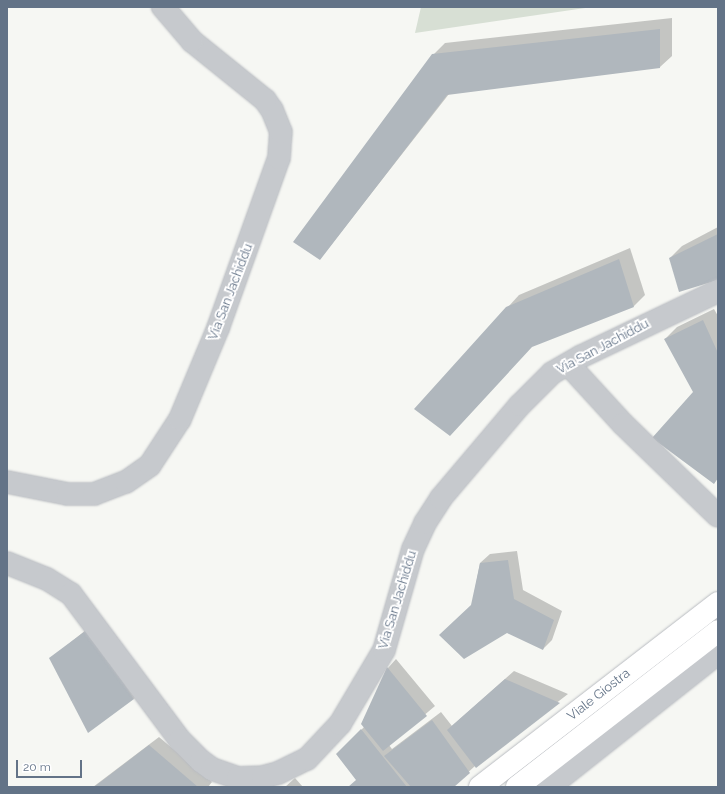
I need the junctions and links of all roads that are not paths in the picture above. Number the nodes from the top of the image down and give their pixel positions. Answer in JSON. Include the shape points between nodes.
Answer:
{"nodes":[{"id":1,"x":163,"y":7,"type":"edge"},
{"id":2,"x":718,"y":291,"type":"edge"},
{"id":3,"x":568,"y":364,"type":"junction"},
{"id":4,"x":7,"y":482,"type":"edge"},
{"id":5,"x":718,"y":516,"type":"edge"},
{"id":6,"x":7,"y":563,"type":"edge"},
{"id":7,"x":718,"y":603,"type":"edge"},
{"id":8,"x":718,"y":631,"type":"edge"},
{"id":9,"x":718,"y":653,"type":"edge"},
{"id":10,"x":480,"y":787,"type":"edge"},
{"id":11,"x":517,"y":787,"type":"edge"},
{"id":12,"x":549,"y":787,"type":"edge"}],
"edges":[{"from":1,"to":4,"type":"street","name":"Via San Jachiddu","via":[[192,41],[265,100],[281,132],[279,158],[218,328],[180,419],[150,465],[126,482],[94,494],[68,494]]},
{"from":2,"to":3,"type":"street","name":"Via San Jachiddu"},
{"from":3,"to":5,"type":"street","via":[[623,424]]},
{"from":3,"to":6,"type":"street","name":"Via San Jachiddu","via":[[552,374],[520,405],[441,498],[419,535],[384,650],[366,683],[340,724],[319,749],[307,759],[278,773],[263,777],[238,778],[212,769],[201,761],[180,740],[71,594],[47,579]]},
{"from":7,"to":10,"type":"main road","name":"Viale Giostra"},
{"from":8,"to":11,"type":"main road","name":"Viale Giostra"},
{"from":9,"to":12,"type":"street"}]}
